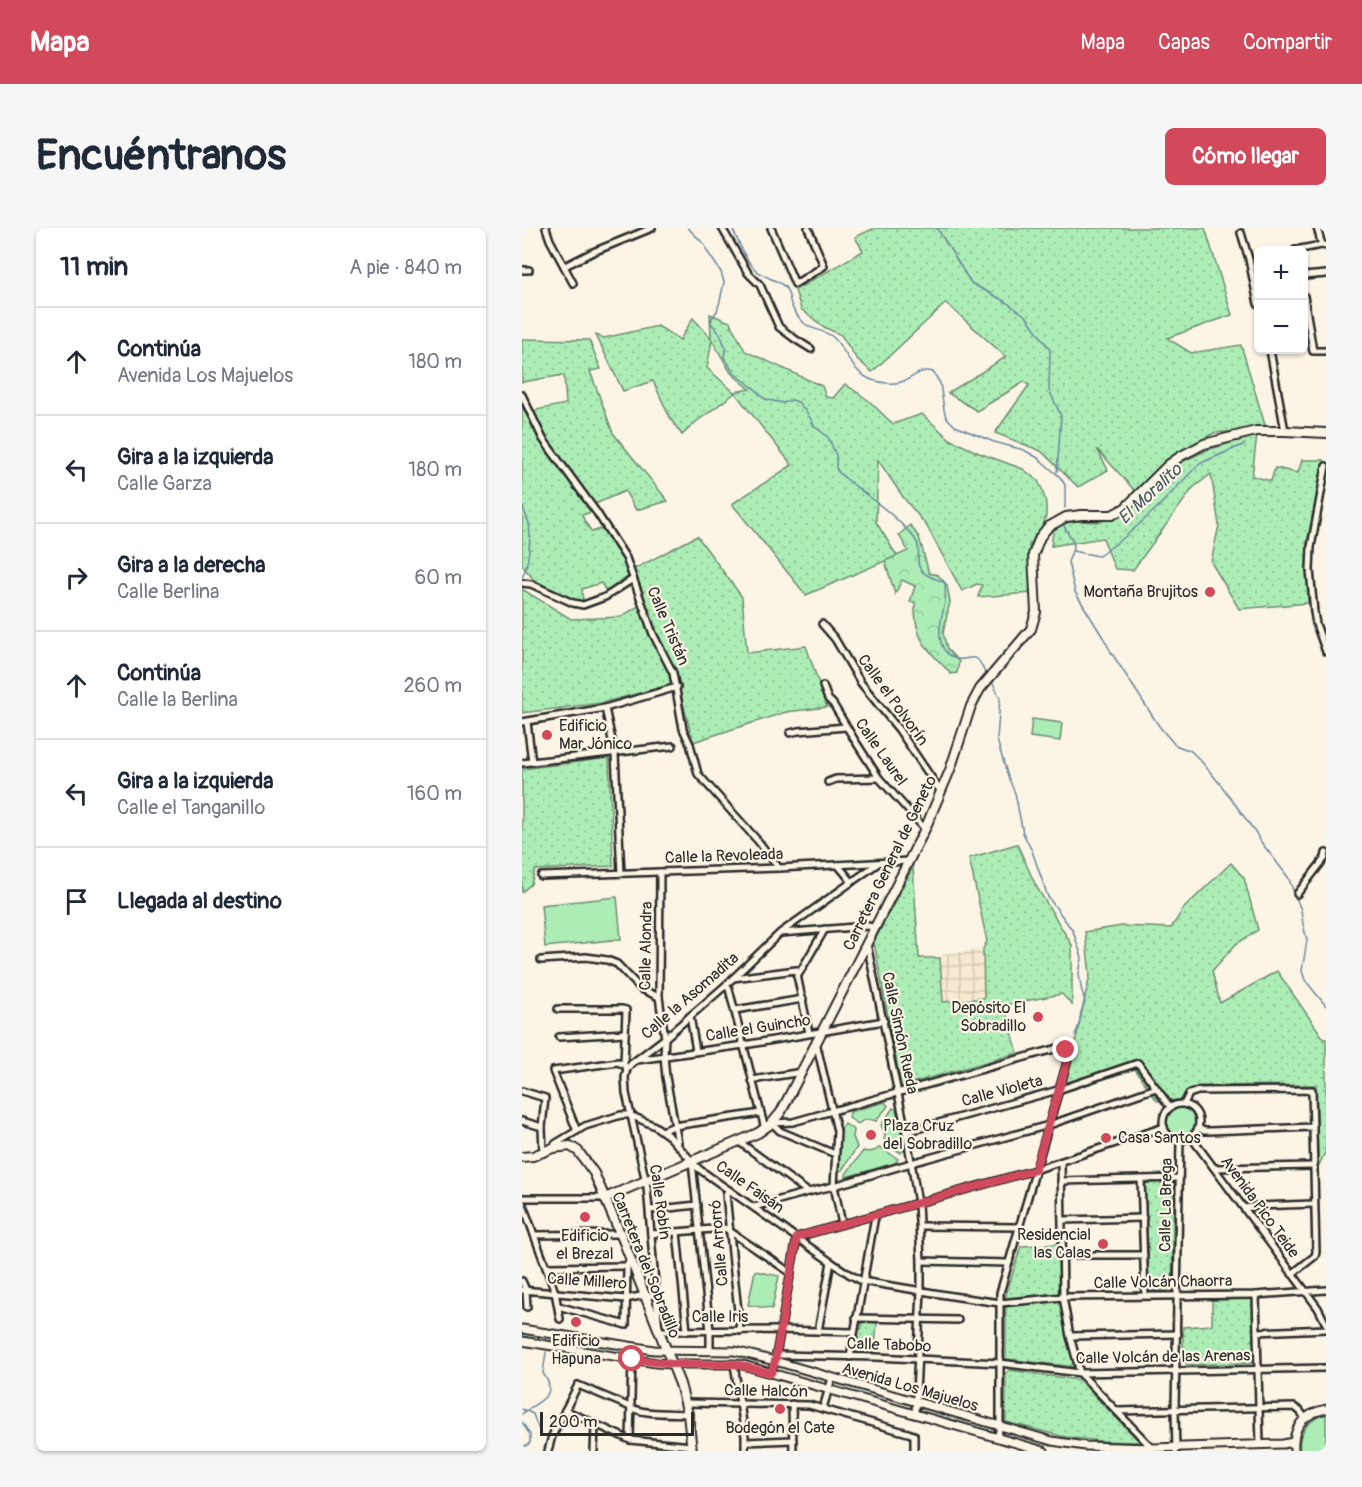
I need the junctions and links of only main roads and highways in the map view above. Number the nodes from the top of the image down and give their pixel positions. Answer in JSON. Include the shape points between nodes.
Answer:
{"nodes":[{"id":1,"x":1326,"y":432,"type":"edge"},
{"id":2,"x":522,"y":1157,"type":"edge"},
{"id":3,"x":605,"y":1198,"type":"junction"},
{"id":4,"x":692,"y":1448,"type":"edge"}],
"edges":[{"from":1,"to":3,"type":"main road","name":"Carretera General de Geneto","via":[[1256,431],[1204,444],[1168,465],[1125,508],[1112,515],[1066,517],[1048,527],[1033,555],[1036,612],[1031,629],[980,689],[971,706],[925,828],[781,1112],[768,1126],[738,1141]]},
{"from":2,"to":3,"type":"main road","name":"Carretera del Sobradillo","via":[[570,1146],[594,1173]]},
{"from":3,"to":4,"type":"main road","name":"Carretera del Sobradillo","via":[[686,1403]]}]}
